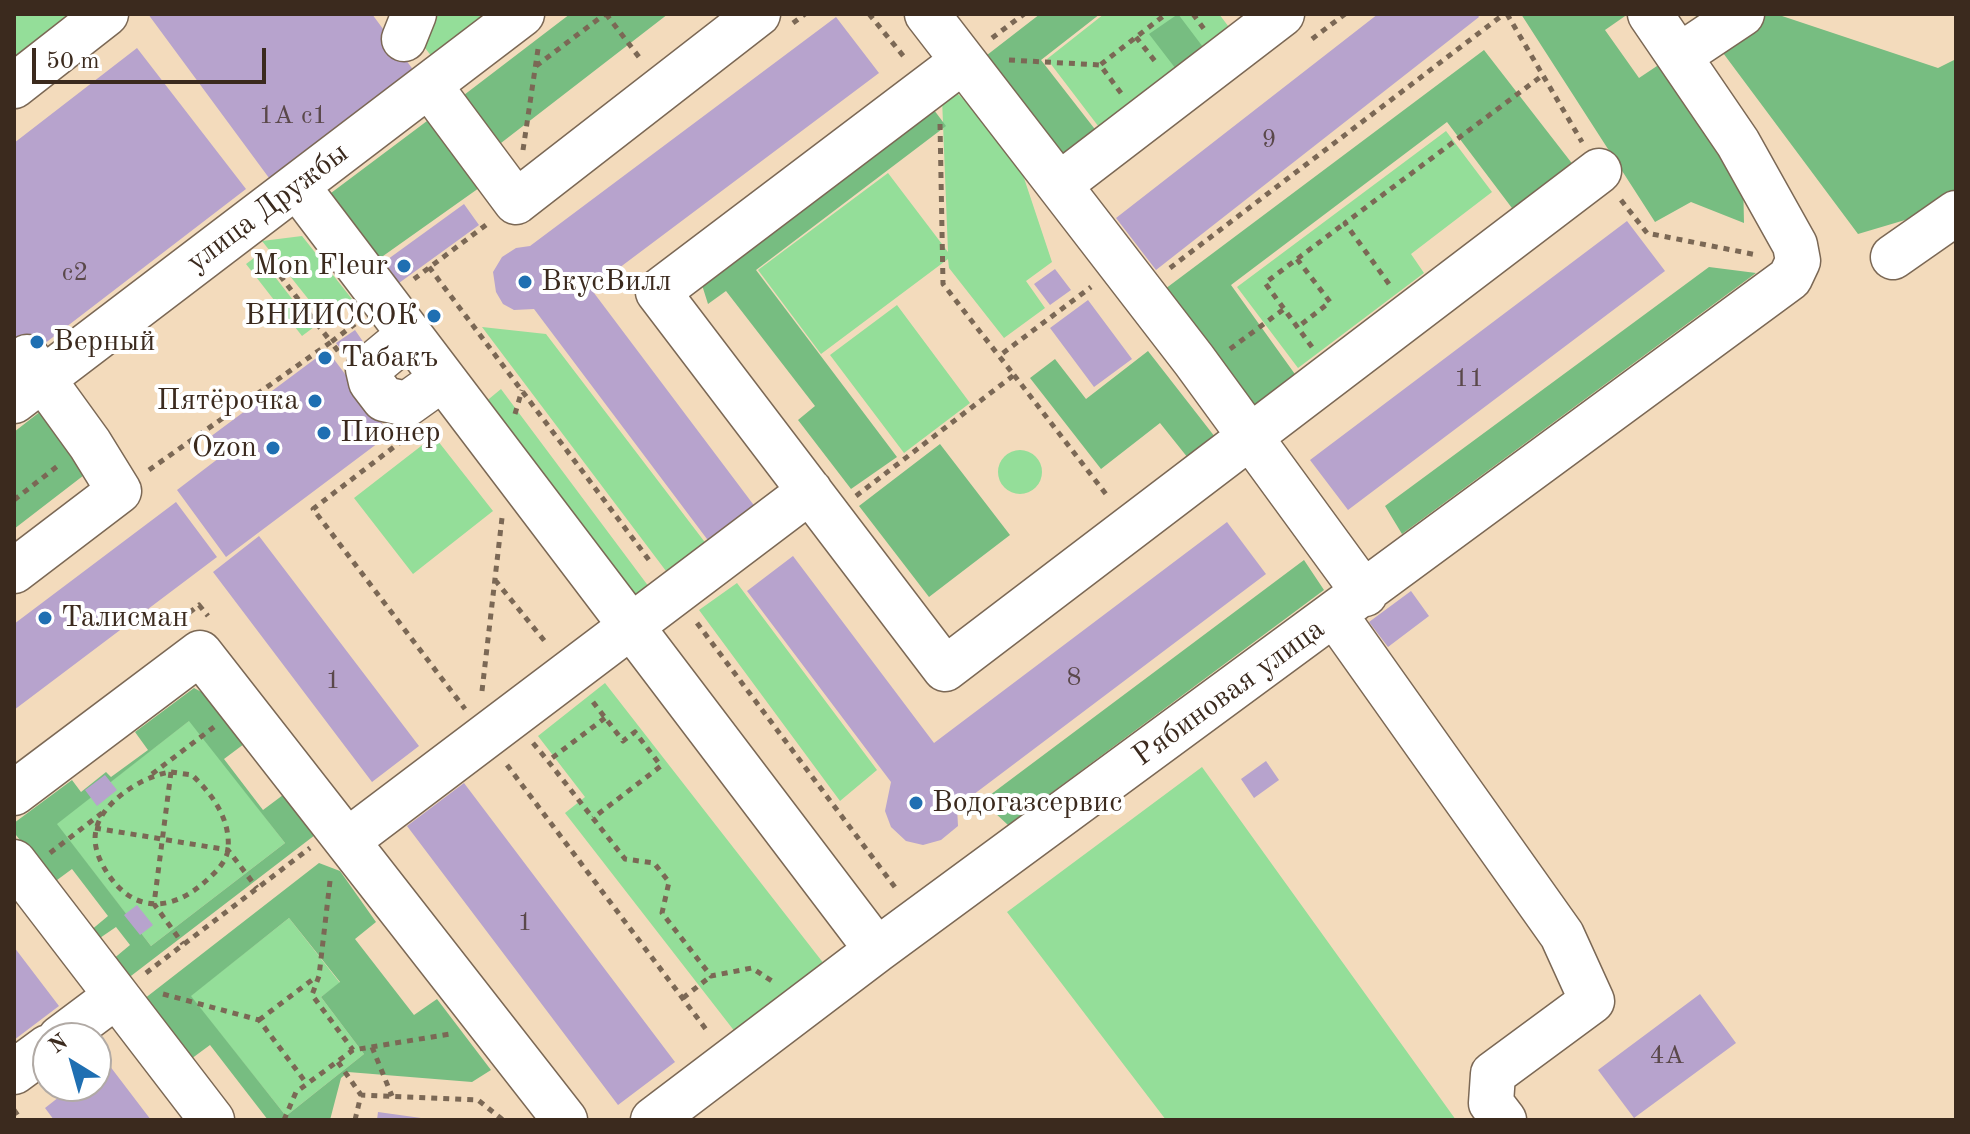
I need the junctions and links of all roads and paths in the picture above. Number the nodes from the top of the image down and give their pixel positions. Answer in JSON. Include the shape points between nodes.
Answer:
{"nodes":[{"id":1,"x":106,"y":14,"type":"edge"},
{"id":2,"x":605,"y":14,"type":"edge"},
{"id":3,"x":758,"y":14,"type":"edge"},
{"id":4,"x":869,"y":14,"type":"edge"},
{"id":5,"x":927,"y":14,"type":"edge"},
{"id":6,"x":1282,"y":14,"type":"edge"},
{"id":7,"x":1504,"y":14,"type":"edge"},
{"id":8,"x":1650,"y":14,"type":"edge"},
{"id":9,"x":1742,"y":14,"type":"edge"},
{"id":10,"x":530,"y":27,"type":"edge"},
{"id":11,"x":1679,"y":56,"type":"junction"},
{"id":12,"x":980,"y":60,"type":"junction"},
{"id":13,"x":1100,"y":65,"type":"dead end"},
{"id":14,"x":535,"y":66,"type":"junction"},
{"id":15,"x":1543,"y":75,"type":"dead end"},
{"id":16,"x":429,"y":85,"type":"junction"},
{"id":17,"x":14,"y":86,"type":"edge"},
{"id":18,"x":926,"y":88,"type":"junction"},
{"id":19,"x":1599,"y":171,"type":"dead end"},
{"id":20,"x":1059,"y":185,"type":"junction"},
{"id":21,"x":297,"y":186,"type":"junction"},
{"id":22,"x":516,"y":202,"type":"junction"},
{"id":23,"x":1956,"y":213,"type":"edge"},
{"id":24,"x":1345,"y":223,"type":"junction"},
{"id":25,"x":242,"y":228,"type":"junction"},
{"id":26,"x":1893,"y":257,"type":"dead end"},
{"id":27,"x":1297,"y":259,"type":"junction"},
{"id":28,"x":1130,"y":278,"type":"junction"},
{"id":29,"x":1284,"y":309,"type":"junction"},
{"id":30,"x":1411,"y":314,"type":"junction"},
{"id":31,"x":397,"y":318,"type":"junction"},
{"id":32,"x":1298,"y":327,"type":"junction"},
{"id":33,"x":331,"y":342,"type":"junction"},
{"id":34,"x":1226,"y":352,"type":"dead end"},
{"id":35,"x":999,"y":356,"type":"junction"},
{"id":36,"x":345,"y":362,"type":"dead end"},
{"id":37,"x":1333,"y":374,"type":"junction"},
{"id":38,"x":1014,"y":375,"type":"junction"},
{"id":39,"x":28,"y":379,"type":"edge"},
{"id":40,"x":442,"y":379,"type":"junction"},
{"id":41,"x":396,"y":430,"type":"dead end"},
{"id":42,"x":1250,"y":437,"type":"junction"},
{"id":43,"x":85,"y":438,"type":"junction"},
{"id":44,"x":507,"y":464,"type":"junction"},
{"id":45,"x":119,"y":491,"type":"junction"},
{"id":46,"x":829,"y":496,"type":"junction"},
{"id":47,"x":14,"y":500,"type":"edge"},
{"id":48,"x":1131,"y":527,"type":"junction"},
{"id":49,"x":14,"y":571,"type":"edge"},
{"id":50,"x":495,"y":580,"type":"junction"},
{"id":51,"x":1350,"y":604,"type":"junction"},
{"id":52,"x":631,"y":626,"type":"junction"},
{"id":53,"x":569,"y":673,"type":"junction"},
{"id":54,"x":483,"y":689,"type":"dead end"},
{"id":55,"x":241,"y":706,"type":"junction"},
{"id":56,"x":605,"y":718,"type":"junction"},
{"id":57,"x":485,"y":737,"type":"junction"},
{"id":58,"x":171,"y":772,"type":"junction"},
{"id":59,"x":151,"y":775,"type":"junction"},
{"id":60,"x":14,"y":793,"type":"edge"},
{"id":61,"x":104,"y":812,"type":"junction"},
{"id":62,"x":593,"y":818,"type":"junction"},
{"id":63,"x":95,"y":828,"type":"junction"},
{"id":64,"x":342,"y":835,"type":"junction"},
{"id":65,"x":162,"y":838,"type":"junction"},
{"id":66,"x":228,"y":850,"type":"junction"},
{"id":67,"x":19,"y":868,"type":"edge"},
{"id":68,"x":257,"y":888,"type":"junction"},
{"id":69,"x":154,"y":904,"type":"junction"},
{"id":70,"x":183,"y":944,"type":"junction"},
{"id":71,"x":877,"y":950,"type":"junction"},
{"id":72,"x":319,"y":976,"type":"junction"},
{"id":73,"x":711,"y":976,"type":"junction"},
{"id":74,"x":123,"y":991,"type":"junction"},
{"id":75,"x":787,"y":991,"type":"dead end"},
{"id":76,"x":683,"y":998,"type":"junction"},
{"id":77,"x":259,"y":1020,"type":"junction"},
{"id":78,"x":81,"y":1022,"type":"edge"},
{"id":79,"x":495,"y":1031,"type":"junction"},
{"id":80,"x":372,"y":1047,"type":"junction"},
{"id":81,"x":353,"y":1050,"type":"junction"},
{"id":82,"x":32,"y":1059,"type":"edge"},
{"id":83,"x":730,"y":1061,"type":"junction"},
{"id":84,"x":338,"y":1062,"type":"junction"},
{"id":85,"x":14,"y":1072,"type":"edge"},
{"id":86,"x":307,"y":1084,"type":"junction"},
{"id":87,"x":361,"y":1095,"type":"junction"},
{"id":88,"x":392,"y":1096,"type":"junction"},
{"id":89,"x":14,"y":1110,"type":"edge"},
{"id":90,"x":21,"y":1120,"type":"edge"},
{"id":91,"x":212,"y":1120,"type":"edge"},
{"id":92,"x":284,"y":1120,"type":"edge"},
{"id":93,"x":355,"y":1120,"type":"edge"},
{"id":94,"x":503,"y":1120,"type":"edge"},
{"id":95,"x":565,"y":1120,"type":"edge"},
{"id":96,"x":653,"y":1120,"type":"edge"},
{"id":97,"x":1504,"y":1120,"type":"edge"}],
"edges":[{"from":1,"to":17,"type":"street"},
{"from":2,"to":14,"type":"path"},
{"from":3,"to":22,"type":"street"},
{"from":4,"to":18,"type":"path"},
{"from":5,"to":12,"type":"street"},
{"from":6,"to":20,"type":"street"},
{"from":7,"to":28,"type":"path"},
{"from":8,"to":11,"type":"street"},
{"from":9,"to":11,"type":"street"},
{"from":10,"to":14,"type":"path"},
{"from":10,"to":16,"type":"street","name":"улица Дружбы"},
{"from":11,"to":51,"type":"street","name":"Рябиновая улица","via":[[1738,143],[1795,245],[1798,261],[1790,278]]},
{"from":12,"to":13,"type":"path"},
{"from":12,"to":18,"type":"street"},
{"from":12,"to":20,"type":"street"},
{"from":14,"to":22,"type":"path"},
{"from":15,"to":24,"type":"path"},
{"from":16,"to":21,"type":"street","name":"улица Дружбы"},
{"from":16,"to":22,"type":"street"},
{"from":18,"to":35,"type":"path","via":[[939,109],[943,284]]},
{"from":18,"to":46,"type":"street","via":[[658,292]]},
{"from":19,"to":30,"type":"street"},
{"from":20,"to":28,"type":"street"},
{"from":21,"to":25,"type":"street","name":"улица Дружбы"},
{"from":21,"to":31,"type":"street"},
{"from":22,"to":31,"type":"path"},
{"from":23,"to":26,"type":"street"},
{"from":24,"to":27,"type":"path"},
{"from":24,"to":30,"type":"path"},
{"from":25,"to":33,"type":"path"},
{"from":25,"to":39,"type":"street","name":"улица Дружбы"},
{"from":27,"to":29,"type":"path","via":[[1265,283]]},
{"from":27,"to":32,"type":"path","via":[[1330,302]]},
{"from":28,"to":35,"type":"path"},
{"from":28,"to":42,"type":"street"},
{"from":29,"to":32,"type":"path"},
{"from":29,"to":34,"type":"path"},
{"from":30,"to":37,"type":"street"},
{"from":31,"to":33,"type":"path"},
{"from":31,"to":40,"type":"street"},
{"from":31,"to":40,"type":"street","via":[[368,369],[371,382],[384,399],[407,404]]},
{"from":32,"to":37,"type":"path"},
{"from":33,"to":36,"type":"path"},
{"from":33,"to":45,"type":"path"},
{"from":35,"to":38,"type":"path"},
{"from":37,"to":42,"type":"street"},
{"from":38,"to":46,"type":"path"},
{"from":38,"to":48,"type":"path"},
{"from":39,"to":43,"type":"street"},
{"from":40,"to":44,"type":"street"},
{"from":41,"to":57,"type":"path","via":[[404,440],[313,509]]},
{"from":42,"to":48,"type":"street"},
{"from":42,"to":51,"type":"street"},
{"from":43,"to":45,"type":"street"},
{"from":43,"to":47,"type":"path"},
{"from":44,"to":50,"type":"path"},
{"from":44,"to":52,"type":"street"},
{"from":45,"to":49,"type":"street"},
{"from":46,"to":48,"type":"street","via":[[945,669]]},
{"from":46,"to":52,"type":"street"},
{"from":50,"to":53,"type":"path"},
{"from":50,"to":54,"type":"path"},
{"from":51,"to":71,"type":"street","name":"Рябиновая улица"},
{"from":51,"to":97,"type":"street","via":[[1562,935],[1592,1001],[1493,1074],[1491,1103]]},
{"from":52,"to":53,"type":"street"},
{"from":52,"to":71,"type":"street"},
{"from":53,"to":56,"type":"path"},
{"from":53,"to":57,"type":"street"},
{"from":55,"to":59,"type":"path"},
{"from":55,"to":60,"type":"street","via":[[200,653]]},
{"from":55,"to":64,"type":"street"},
{"from":56,"to":62,"type":"path","via":[[548,761]]},
{"from":56,"to":62,"type":"path","via":[[623,741],[635,732],[661,766]]},
{"from":57,"to":64,"type":"street"},
{"from":57,"to":76,"type":"path"},
{"from":58,"to":59,"type":"path"},
{"from":58,"to":65,"type":"path"},
{"from":58,"to":66,"type":"path","via":[[192,775],[221,808]]},
{"from":59,"to":61,"type":"path"},
{"from":61,"to":63,"type":"path"},
{"from":61,"to":67,"type":"path"},
{"from":62,"to":73,"type":"path","via":[[625,859],[654,863],[669,882],[662,913]]},
{"from":63,"to":65,"type":"path"},
{"from":63,"to":69,"type":"path","via":[[96,851],[108,874],[135,899]]},
{"from":64,"to":68,"type":"path"},
{"from":64,"to":72,"type":"path"},
{"from":64,"to":79,"type":"street"},
{"from":65,"to":66,"type":"path"},
{"from":65,"to":69,"type":"path"},
{"from":66,"to":68,"type":"path"},
{"from":66,"to":69,"type":"path","via":[[220,868],[194,891],[173,904]]},
{"from":67,"to":74,"type":"street"},
{"from":68,"to":70,"type":"path"},
{"from":69,"to":70,"type":"path"},
{"from":70,"to":74,"type":"path"},
{"from":71,"to":83,"type":"street","name":"Рябиновая улица"},
{"from":72,"to":77,"type":"path"},
{"from":72,"to":81,"type":"path","via":[[312,995]]},
{"from":73,"to":75,"type":"path","via":[[752,968]]},
{"from":73,"to":76,"type":"path"},
{"from":74,"to":77,"type":"path"},
{"from":74,"to":78,"type":"street"},
{"from":74,"to":91,"type":"street"},
{"from":76,"to":83,"type":"path"},
{"from":77,"to":86,"type":"path"},
{"from":79,"to":80,"type":"path"},
{"from":79,"to":95,"type":"street"},
{"from":80,"to":81,"type":"path"},
{"from":80,"to":88,"type":"path"},
{"from":81,"to":84,"type":"path"},
{"from":82,"to":85,"type":"street"},
{"from":83,"to":96,"type":"street","name":"Рябиновая улица"},
{"from":84,"to":86,"type":"path"},
{"from":84,"to":87,"type":"path"},
{"from":86,"to":92,"type":"path","via":[[296,1092]]},
{"from":87,"to":88,"type":"path"},
{"from":87,"to":93,"type":"path"},
{"from":88,"to":94,"type":"path","via":[[478,1100]]},
{"from":89,"to":90,"type":"path"}]}
